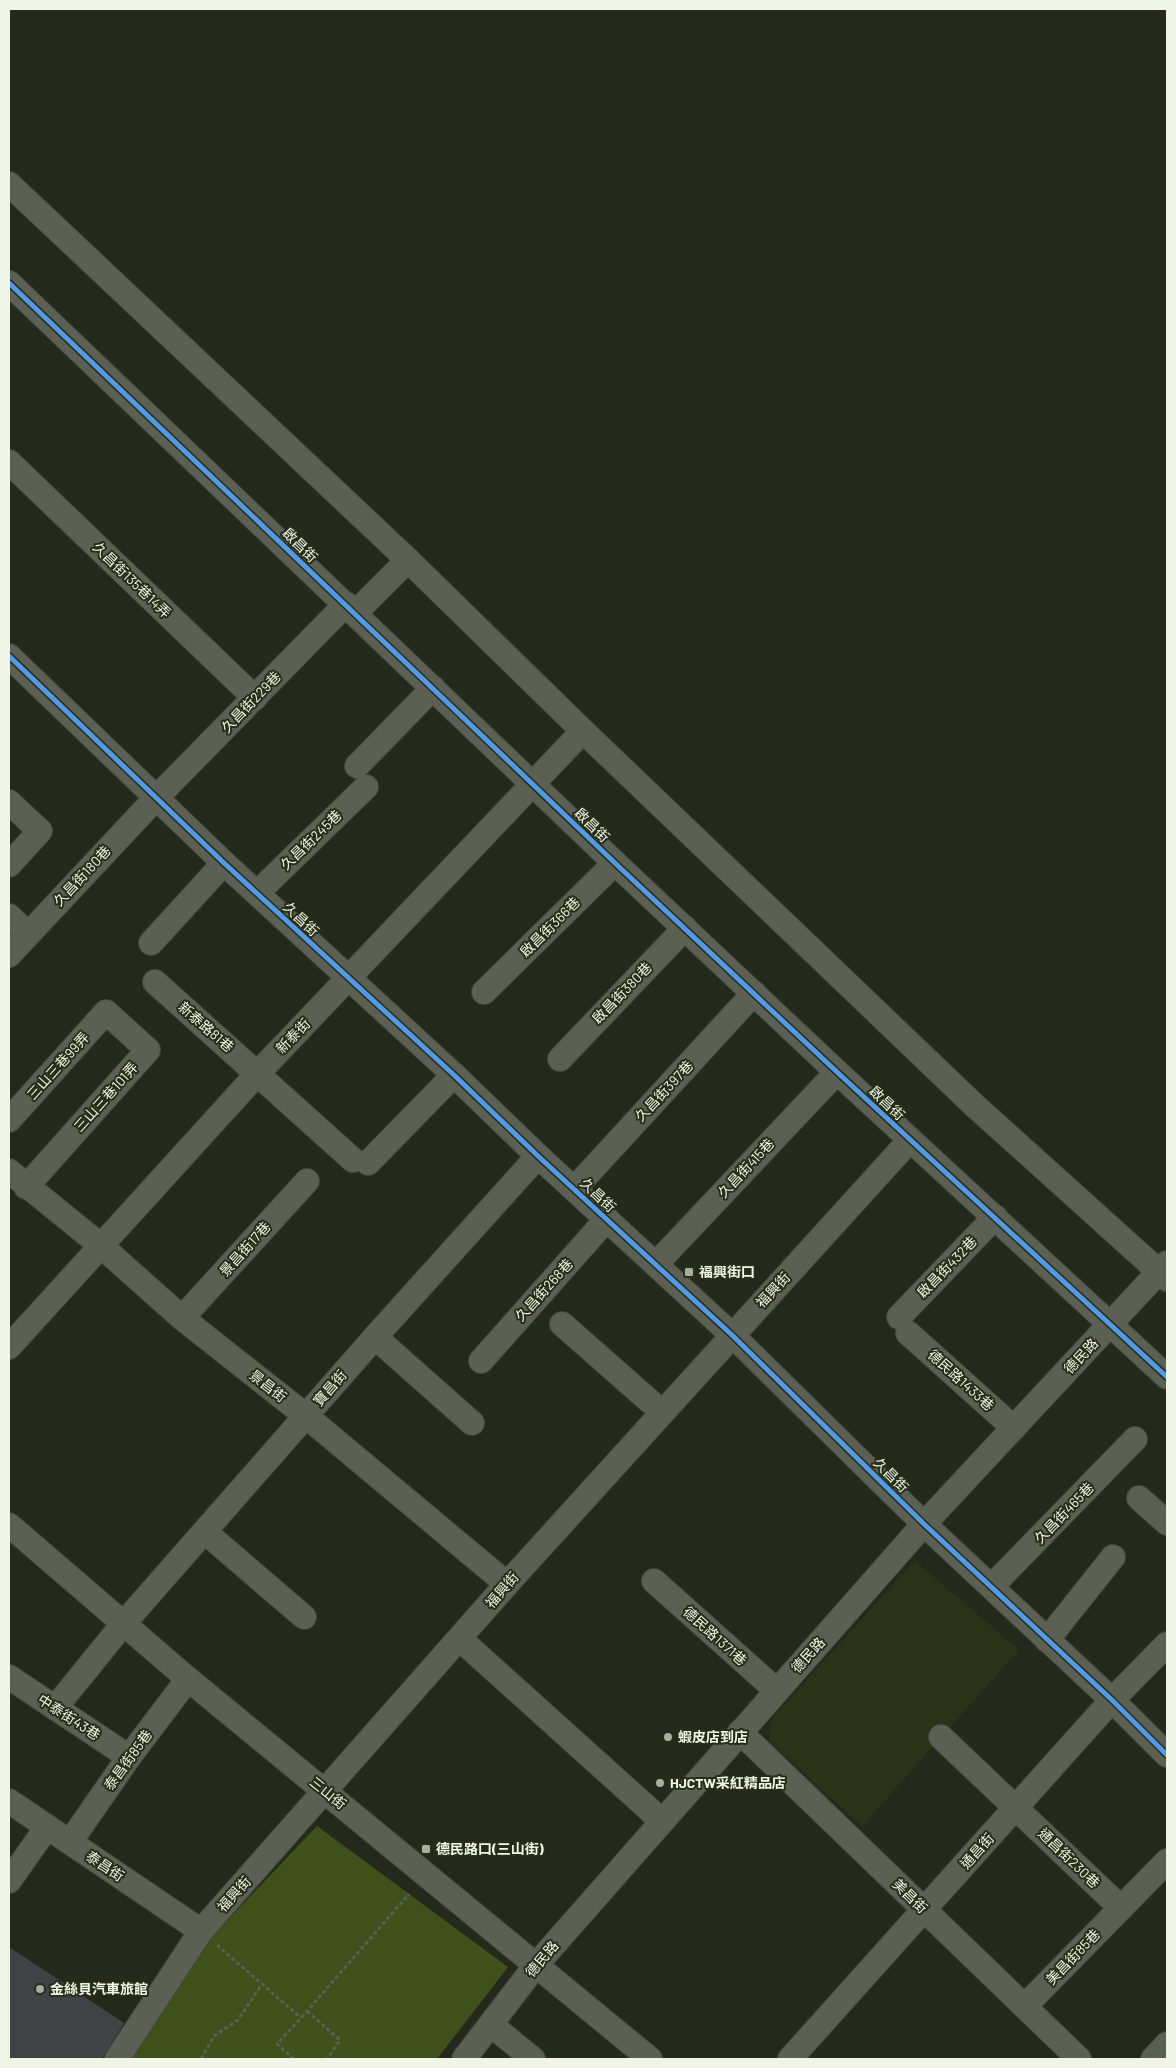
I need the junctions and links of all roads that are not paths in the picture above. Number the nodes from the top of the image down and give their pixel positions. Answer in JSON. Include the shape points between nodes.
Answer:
{"nodes":[{"id":1,"x":9,"y":184,"type":"edge"},
{"id":2,"x":9,"y":283,"type":"edge"},
{"id":3,"x":9,"y":462,"type":"edge"},
{"id":4,"x":408,"y":560,"type":"junction"},
{"id":5,"x":350,"y":608,"type":"junction"},
{"id":6,"x":9,"y":656,"type":"edge"},
{"id":7,"x":432,"y":688,"type":"junction"},
{"id":8,"x":255,"y":698,"type":"junction"},
{"id":9,"x":583,"y":731,"type":"junction"},
{"id":10,"x":533,"y":784,"type":"junction"},
{"id":11,"x":156,"y":798,"type":"junction"},
{"id":12,"x":9,"y":802,"type":"edge"},
{"id":13,"x":224,"y":863,"type":"junction"},
{"id":14,"x":615,"y":863,"type":"junction"},
{"id":15,"x":9,"y":865,"type":"edge"},
{"id":16,"x":257,"y":893,"type":"junction"},
{"id":17,"x":9,"y":916,"type":"edge"},
{"id":18,"x":685,"y":928,"type":"junction"},
{"id":19,"x":28,"y":934,"type":"junction"},
{"id":20,"x":151,"y":943,"type":"dead end"},
{"id":21,"x":9,"y":955,"type":"edge"},
{"id":22,"x":348,"y":978,"type":"junction"},
{"id":23,"x":155,"y":982,"type":"dead end"},
{"id":24,"x":484,"y":992,"type":"dead end"},
{"id":25,"x":754,"y":993,"type":"junction"},
{"id":26,"x":106,"y":1012,"type":"joint"},
{"id":27,"x":560,"y":1058,"type":"dead end"},
{"id":28,"x":837,"y":1072,"type":"junction"},
{"id":29,"x":258,"y":1073,"type":"junction"},
{"id":30,"x":454,"y":1075,"type":"junction"},
{"id":31,"x":9,"y":1120,"type":"edge"},
{"id":32,"x":910,"y":1140,"type":"junction"},
{"id":33,"x":538,"y":1156,"type":"junction"},
{"id":34,"x":9,"y":1171,"type":"edge"},
{"id":35,"x":307,"y":1181,"type":"dead end"},
{"id":36,"x":26,"y":1187,"type":"junction"},
{"id":37,"x":575,"y":1188,"type":"junction"},
{"id":38,"x":995,"y":1217,"type":"junction"},
{"id":39,"x":607,"y":1219,"type":"junction"},
{"id":40,"x":100,"y":1245,"type":"junction"},
{"id":41,"x":656,"y":1264,"type":"junction"},
{"id":42,"x":1165,"y":1271,"type":"edge"},
{"id":43,"x":182,"y":1318,"type":"junction"},
{"id":44,"x":562,"y":1324,"type":"dead end"},
{"id":45,"x":1111,"y":1324,"type":"junction"},
{"id":46,"x":904,"y":1325,"type":"joint"},
{"id":47,"x":732,"y":1335,"type":"junction"},
{"id":48,"x":375,"y":1337,"type":"junction"},
{"id":49,"x":9,"y":1347,"type":"edge"},
{"id":50,"x":481,"y":1361,"type":"dead end"},
{"id":51,"x":1167,"y":1377,"type":"edge"},
{"id":52,"x":662,"y":1412,"type":"junction"},
{"id":53,"x":306,"y":1416,"type":"junction"},
{"id":54,"x":472,"y":1423,"type":"dead end"},
{"id":55,"x":1014,"y":1428,"type":"junction"},
{"id":56,"x":1135,"y":1439,"type":"dead end"},
{"id":57,"x":1138,"y":1498,"type":"dead end"},
{"id":58,"x":924,"y":1524,"type":"junction"},
{"id":59,"x":1167,"y":1524,"type":"edge"},
{"id":60,"x":9,"y":1525,"type":"edge"},
{"id":61,"x":206,"y":1532,"type":"junction"},
{"id":62,"x":1113,"y":1557,"type":"dead end"},
{"id":63,"x":654,"y":1581,"type":"dead end"},
{"id":64,"x":507,"y":1584,"type":"junction"},
{"id":65,"x":992,"y":1586,"type":"junction"},
{"id":66,"x":304,"y":1617,"type":"dead end"},
{"id":67,"x":124,"y":1623,"type":"junction"},
{"id":68,"x":460,"y":1639,"type":"junction"},
{"id":69,"x":1047,"y":1640,"type":"junction"},
{"id":70,"x":1167,"y":1644,"type":"edge"},
{"id":71,"x":9,"y":1677,"type":"edge"},
{"id":72,"x":188,"y":1679,"type":"junction"},
{"id":73,"x":777,"y":1690,"type":"junction"},
{"id":74,"x":1112,"y":1700,"type":"junction"},
{"id":75,"x":55,"y":1708,"type":"junction"},
{"id":76,"x":740,"y":1732,"type":"junction"},
{"id":77,"x":941,"y":1738,"type":"dead end"},
{"id":78,"x":1167,"y":1755,"type":"edge"},
{"id":79,"x":129,"y":1757,"type":"junction"},
{"id":80,"x":325,"y":1791,"type":"junction"},
{"id":81,"x":9,"y":1801,"type":"edge"},
{"id":82,"x":1016,"y":1808,"type":"junction"},
{"id":83,"x":662,"y":1821,"type":"junction"},
{"id":84,"x":47,"y":1827,"type":"junction"},
{"id":85,"x":70,"y":1842,"type":"junction"},
{"id":86,"x":1167,"y":1861,"type":"edge"},
{"id":87,"x":9,"y":1881,"type":"edge"},
{"id":88,"x":1121,"y":1908,"type":"junction"},
{"id":89,"x":924,"y":1910,"type":"junction"},
{"id":90,"x":201,"y":1931,"type":"junction"},
{"id":91,"x":536,"y":1965,"type":"junction"},
{"id":92,"x":1025,"y":2006,"type":"junction"},
{"id":93,"x":491,"y":2025,"type":"junction"},
{"id":94,"x":1167,"y":2044,"type":"edge"},
{"id":95,"x":117,"y":2059,"type":"edge"},
{"id":96,"x":464,"y":2059,"type":"edge"},
{"id":97,"x":533,"y":2059,"type":"edge"},
{"id":98,"x":650,"y":2059,"type":"edge"},
{"id":99,"x":790,"y":2059,"type":"edge"},
{"id":100,"x":1079,"y":2059,"type":"edge"},
{"id":101,"x":1153,"y":2059,"type":"edge"}],
"edges":[{"from":1,"to":4,"type":"street"},
{"from":2,"to":5,"type":"street","name":"啟昌街"},
{"from":3,"to":8,"type":"street","name":"久昌街135巷14弄"},
{"from":4,"to":5,"type":"street","name":"久昌街229巷"},
{"from":4,"to":9,"type":"street"},
{"from":5,"to":7,"type":"street","name":"啟昌街"},
{"from":5,"to":8,"type":"street","name":"久昌街229巷"},
{"from":6,"to":11,"type":"street","name":"久昌街"},
{"from":7,"to":10,"type":"street","name":"啟昌街"},
{"from":7,"to":16,"type":"street","name":"久昌街245巷","via":[[362,776]]},
{"from":8,"to":11,"type":"street","name":"久昌街229巷"},
{"from":9,"to":10,"type":"street","name":"新泰街"},
{"from":9,"to":42,"type":"street","via":[[974,1105]]},
{"from":10,"to":14,"type":"street","name":"啟昌街"},
{"from":10,"to":22,"type":"street","name":"新泰街"},
{"from":11,"to":13,"type":"street","name":"久昌街"},
{"from":11,"to":19,"type":"street","name":"久昌街180巷"},
{"from":12,"to":15,"type":"street","via":[[40,831]]},
{"from":13,"to":16,"type":"street","name":"久昌街"},
{"from":13,"to":20,"type":"street"},
{"from":14,"to":18,"type":"street","name":"啟昌街"},
{"from":14,"to":24,"type":"street","name":"啟昌街366巷"},
{"from":16,"to":22,"type":"street","name":"久昌街"},
{"from":17,"to":19,"type":"street"},
{"from":18,"to":25,"type":"street","name":"啟昌街"},
{"from":18,"to":27,"type":"street","name":"啟昌街380巷"},
{"from":19,"to":21,"type":"street","name":"久昌街180巷"},
{"from":22,"to":29,"type":"street","name":"新泰街"},
{"from":22,"to":30,"type":"street","name":"久昌街"},
{"from":23,"to":29,"type":"street","name":"新泰路81巷"},
{"from":25,"to":28,"type":"street","name":"啟昌街"},
{"from":25,"to":37,"type":"street","name":"久昌街397巷"},
{"from":26,"to":31,"type":"street","name":"三山三巷99弄"},
{"from":26,"to":36,"type":"street","name":"三山三巷101弄","via":[[148,1050]]},
{"from":28,"to":32,"type":"street","name":"啟昌街"},
{"from":28,"to":41,"type":"street","name":"久昌街415巷"},
{"from":29,"to":30,"type":"street","name":"新泰路81巷","via":[[361,1161]]},
{"from":29,"to":40,"type":"street","name":"新泰街"},
{"from":30,"to":33,"type":"street","name":"久昌街"},
{"from":32,"to":38,"type":"street","name":"啟昌街"},
{"from":32,"to":47,"type":"street","name":"福興街"},
{"from":33,"to":37,"type":"street","name":"久昌街"},
{"from":33,"to":48,"type":"street","name":"寶昌街"},
{"from":34,"to":36,"type":"street","name":"景昌街"},
{"from":35,"to":43,"type":"street","name":"景昌街17巷"},
{"from":36,"to":40,"type":"street","name":"景昌街"},
{"from":37,"to":39,"type":"street","name":"久昌街"},
{"from":38,"to":45,"type":"street","name":"啟昌街"},
{"from":38,"to":46,"type":"street","name":"啟昌街432巷"},
{"from":39,"to":41,"type":"street","name":"久昌街"},
{"from":39,"to":50,"type":"street","name":"久昌街268巷"},
{"from":40,"to":43,"type":"street","name":"景昌街"},
{"from":40,"to":49,"type":"street","name":"新泰街"},
{"from":41,"to":47,"type":"street","name":"久昌街"},
{"from":42,"to":45,"type":"street","name":"德民路"},
{"from":43,"to":53,"type":"street","name":"景昌街"},
{"from":44,"to":52,"type":"street"},
{"from":45,"to":51,"type":"street","name":"啟昌街"},
{"from":45,"to":55,"type":"street","name":"德民路"},
{"from":46,"to":55,"type":"street","name":"德民路1433巷"},
{"from":47,"to":52,"type":"street","name":"福興街"},
{"from":47,"to":58,"type":"street","name":"久昌街"},
{"from":48,"to":53,"type":"street","name":"寶昌街"},
{"from":48,"to":54,"type":"street"},
{"from":52,"to":64,"type":"street","name":"福興街"},
{"from":53,"to":61,"type":"street","name":"寶昌街"},
{"from":53,"to":64,"type":"street","name":"景昌街"},
{"from":55,"to":58,"type":"street","name":"德民路"},
{"from":56,"to":65,"type":"street","name":"久昌街465巷"},
{"from":57,"to":59,"type":"street"},
{"from":58,"to":65,"type":"street","name":"久昌街"},
{"from":58,"to":73,"type":"street","name":"德民路"},
{"from":60,"to":67,"type":"street","name":"三山街"},
{"from":61,"to":66,"type":"street"},
{"from":61,"to":67,"type":"street","name":"寶昌街"},
{"from":62,"to":69,"type":"street"},
{"from":63,"to":73,"type":"street","name":"德民路1371巷"},
{"from":64,"to":68,"type":"street","name":"福興街"},
{"from":65,"to":69,"type":"street","name":"久昌街"},
{"from":67,"to":72,"type":"street","name":"三山街"},
{"from":67,"to":75,"type":"street","name":"寶昌街"},
{"from":68,"to":80,"type":"street","name":"福興街"},
{"from":68,"to":83,"type":"street"},
{"from":69,"to":74,"type":"street","name":"久昌街"},
{"from":70,"to":74,"type":"street","name":"通昌街"},
{"from":71,"to":75,"type":"street","name":"中泰街43巷"},
{"from":72,"to":79,"type":"street","name":"泰昌街85巷"},
{"from":72,"to":80,"type":"street","name":"三山街"},
{"from":73,"to":76,"type":"street","name":"德民路"},
{"from":74,"to":78,"type":"street","name":"久昌街"},
{"from":74,"to":82,"type":"street","name":"通昌街"},
{"from":75,"to":79,"type":"street","name":"中泰街43巷"},
{"from":76,"to":83,"type":"street","name":"德民路"},
{"from":76,"to":89,"type":"street","name":"美昌街"},
{"from":77,"to":82,"type":"street","name":"通昌街230巷"},
{"from":79,"to":85,"type":"street","name":"泰昌街85巷"},
{"from":80,"to":90,"type":"street","name":"福興街"},
{"from":80,"to":91,"type":"street","name":"三山街"},
{"from":81,"to":84,"type":"street","name":"泰昌街"},
{"from":82,"to":88,"type":"street","name":"通昌街230巷"},
{"from":82,"to":89,"type":"street","name":"通昌街"},
{"from":83,"to":91,"type":"street","name":"德民路"},
{"from":84,"to":85,"type":"street","name":"泰昌街"},
{"from":84,"to":87,"type":"street"},
{"from":85,"to":90,"type":"street","name":"泰昌街"},
{"from":86,"to":88,"type":"street","name":"美昌街85巷"},
{"from":88,"to":92,"type":"street","name":"美昌街85巷"},
{"from":89,"to":92,"type":"street","name":"美昌街"},
{"from":89,"to":99,"type":"street","name":"通昌街"},
{"from":90,"to":95,"type":"street","name":"福興街"},
{"from":91,"to":93,"type":"street","name":"德民路"},
{"from":91,"to":98,"type":"street","name":"三山街"},
{"from":92,"to":100,"type":"street","name":"美昌街"},
{"from":93,"to":96,"type":"street","name":"德民路"},
{"from":93,"to":97,"type":"street"},
{"from":94,"to":101,"type":"street"}]}
